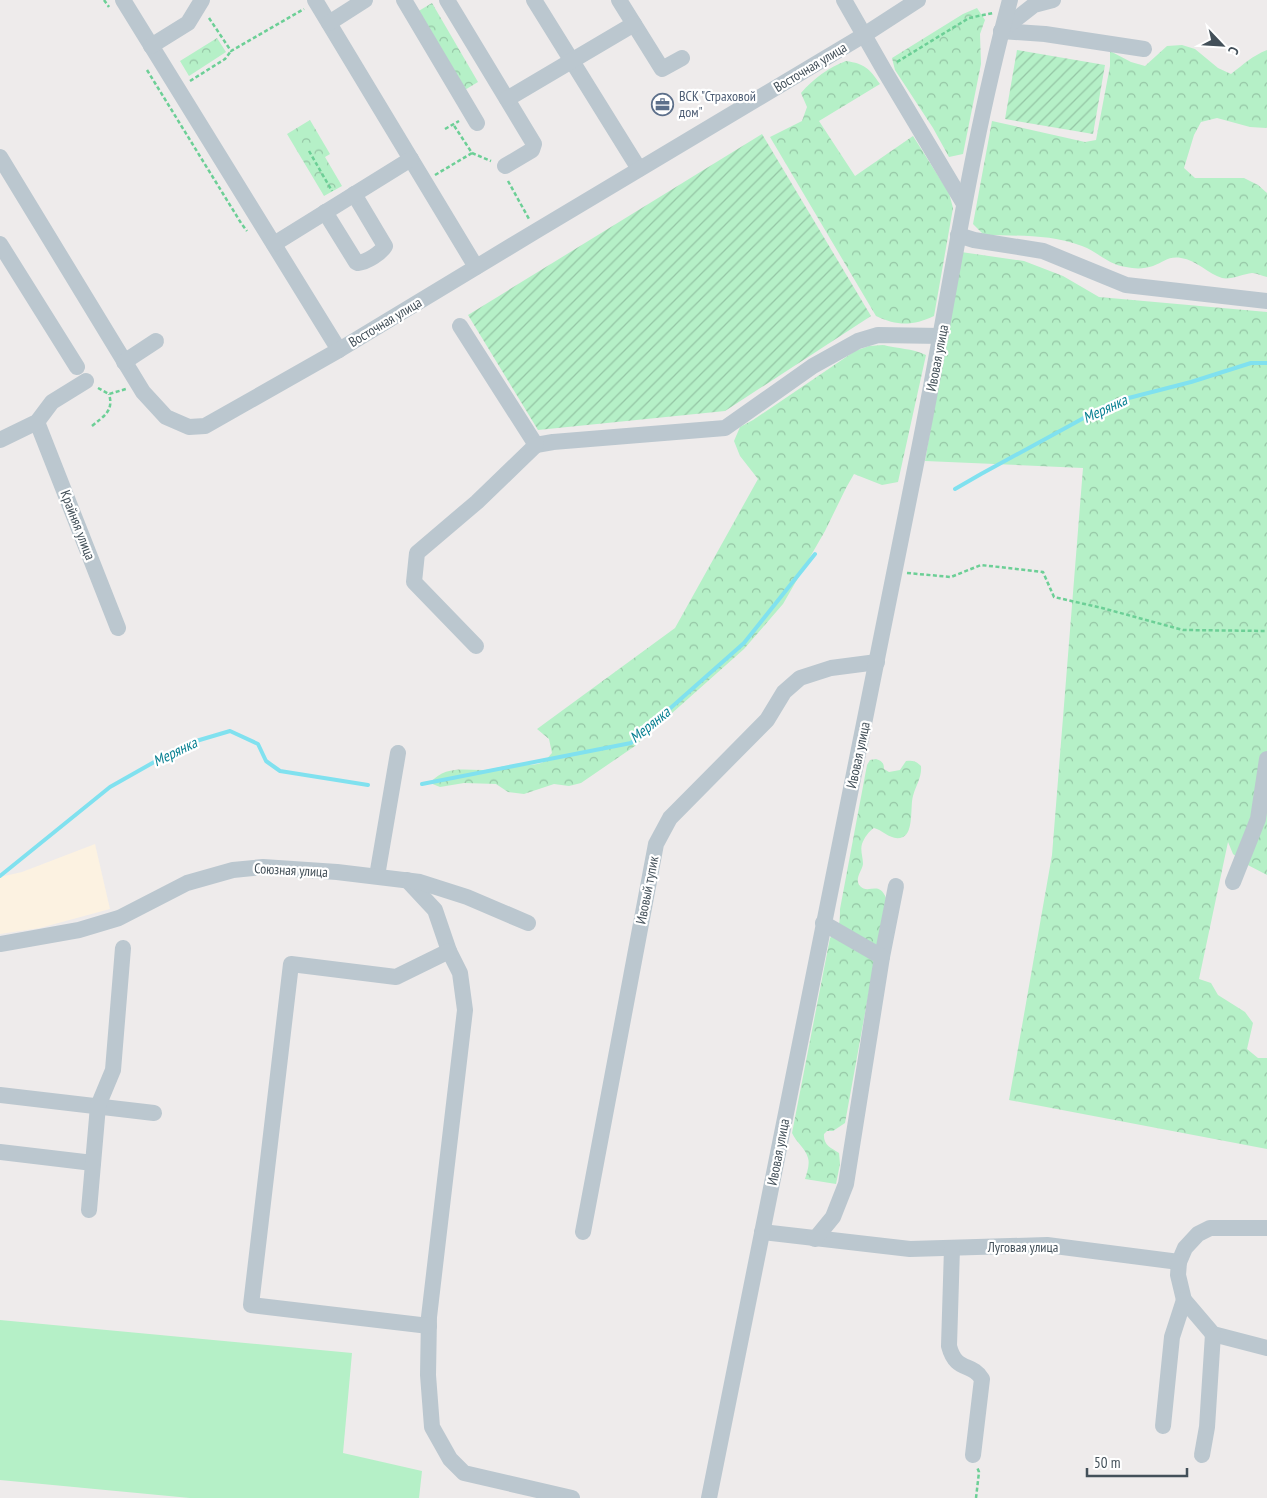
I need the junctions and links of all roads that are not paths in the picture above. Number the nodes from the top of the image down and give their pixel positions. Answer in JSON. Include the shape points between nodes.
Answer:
{"nodes":[{"id":1,"x":123,"y":0,"type":"edge"},
{"id":2,"x":365,"y":0,"type":"edge"},
{"id":3,"x":404,"y":0,"type":"edge"},
{"id":4,"x":447,"y":0,"type":"edge"},
{"id":5,"x":534,"y":0,"type":"edge"},
{"id":6,"x":619,"y":0,"type":"edge"},
{"id":7,"x":844,"y":0,"type":"edge"},
{"id":8,"x":918,"y":0,"type":"edge"},
{"id":9,"x":1053,"y":0,"type":"edge"},
{"id":10,"x":315,"y":1,"type":"edge"},
{"id":11,"x":201,"y":2,"type":"edge"},
{"id":12,"x":1008,"y":5,"type":"edge"},
{"id":13,"x":329,"y":23,"type":"junction"},
{"id":14,"x":634,"y":24,"type":"junction"},
{"id":15,"x":1001,"y":31,"type":"junction"},
{"id":16,"x":864,"y":35,"type":"junction"},
{"id":17,"x":151,"y":46,"type":"junction"},
{"id":18,"x":1144,"y":49,"type":"dead end"},
{"id":19,"x":682,"y":58,"type":"dead end"},
{"id":20,"x":571,"y":61,"type":"junction"},
{"id":21,"x":506,"y":99,"type":"junction"},
{"id":22,"x":477,"y":123,"type":"dead end"},
{"id":23,"x":0,"y":157,"type":"edge"},
{"id":24,"x":411,"y":159,"type":"junction"},
{"id":25,"x":505,"y":166,"type":"road end"},
{"id":26,"x":639,"y":169,"type":"junction"},
{"id":27,"x":354,"y":194,"type":"junction"},
{"id":28,"x":964,"y":204,"type":"junction"},
{"id":29,"x":325,"y":212,"type":"junction"},
{"id":30,"x":958,"y":235,"type":"junction"},
{"id":31,"x":0,"y":244,"type":"edge"},
{"id":32,"x":274,"y":244,"type":"junction"},
{"id":33,"x":476,"y":267,"type":"junction"},
{"id":34,"x":1267,"y":301,"type":"edge"},
{"id":35,"x":460,"y":326,"type":"dead end"},
{"id":36,"x":941,"y":336,"type":"junction"},
{"id":37,"x":156,"y":341,"type":"dead end"},
{"id":38,"x":339,"y":350,"type":"junction"},
{"id":39,"x":124,"y":362,"type":"junction"},
{"id":40,"x":77,"y":366,"type":"dead end"},
{"id":41,"x":86,"y":381,"type":"road end"},
{"id":42,"x":38,"y":422,"type":"junction"},
{"id":43,"x":0,"y":440,"type":"edge"},
{"id":44,"x":536,"y":445,"type":"junction"},
{"id":45,"x":118,"y":628,"type":"dead end"},
{"id":46,"x":476,"y":646,"type":"dead end"},
{"id":47,"x":877,"y":662,"type":"junction"},
{"id":48,"x":398,"y":753,"type":"dead end"},
{"id":49,"x":1267,"y":759,"type":"edge"},
{"id":50,"x":377,"y":876,"type":"junction"},
{"id":51,"x":407,"y":880,"type":"junction"},
{"id":52,"x":1233,"y":882,"type":"dead end"},
{"id":53,"x":896,"y":886,"type":"dead end"},
{"id":54,"x":528,"y":923,"type":"dead end"},
{"id":55,"x":823,"y":923,"type":"junction"},
{"id":56,"x":0,"y":944,"type":"edge"},
{"id":57,"x":123,"y":948,"type":"dead end"},
{"id":58,"x":449,"y":951,"type":"junction"},
{"id":59,"x":882,"y":957,"type":"junction"},
{"id":60,"x":0,"y":1095,"type":"edge"},
{"id":61,"x":98,"y":1106,"type":"junction"},
{"id":62,"x":154,"y":1113,"type":"dead end"},
{"id":63,"x":0,"y":1152,"type":"edge"},
{"id":64,"x":93,"y":1163,"type":"junction"},
{"id":65,"x":89,"y":1210,"type":"dead end"},
{"id":66,"x":1267,"y":1228,"type":"edge"},
{"id":67,"x":583,"y":1232,"type":"dead end"},
{"id":68,"x":762,"y":1232,"type":"junction"},
{"id":69,"x":815,"y":1239,"type":"junction"},
{"id":70,"x":952,"y":1248,"type":"junction"},
{"id":71,"x":1179,"y":1262,"type":"junction"},
{"id":72,"x":1184,"y":1300,"type":"junction"},
{"id":73,"x":429,"y":1326,"type":"junction"},
{"id":74,"x":1213,"y":1334,"type":"junction"},
{"id":75,"x":1267,"y":1348,"type":"edge"},
{"id":76,"x":1163,"y":1426,"type":"dead end"},
{"id":77,"x":973,"y":1455,"type":"road end"},
{"id":78,"x":1202,"y":1455,"type":"dead end"},
{"id":79,"x":572,"y":1498,"type":"edge"},
{"id":80,"x":709,"y":1498,"type":"edge"}],
"edges":[{"from":1,"to":17,"type":"street"},
{"from":2,"to":13,"type":"street"},
{"from":3,"to":22,"type":"street"},
{"from":4,"to":21,"type":"street"},
{"from":5,"to":20,"type":"street"},
{"from":6,"to":14,"type":"street"},
{"from":7,"to":16,"type":"street"},
{"from":8,"to":16,"type":"street","name":"Восточная улица"},
{"from":9,"to":15,"type":"street","via":[[1034,5]]},
{"from":10,"to":13,"type":"street"},
{"from":11,"to":17,"type":"street","via":[[188,23]]},
{"from":12,"to":15,"type":"street","name":"Ивовая улица"},
{"from":13,"to":24,"type":"street"},
{"from":14,"to":19,"type":"street","via":[[662,69]]},
{"from":14,"to":20,"type":"street"},
{"from":15,"to":18,"type":"street","via":[[1045,34]]},
{"from":15,"to":28,"type":"street","name":"Ивовая улица"},
{"from":16,"to":26,"type":"street","name":"Восточная улица"},
{"from":16,"to":28,"type":"street"},
{"from":17,"to":32,"type":"street"},
{"from":20,"to":21,"type":"street"},
{"from":20,"to":26,"type":"street"},
{"from":21,"to":25,"type":"street","via":[[534,144],[532,150]]},
{"from":23,"to":39,"type":"street","name":"Восточная улица"},
{"from":24,"to":27,"type":"street"},
{"from":24,"to":33,"type":"street"},
{"from":26,"to":33,"type":"street","name":"Восточная улица"},
{"from":27,"to":29,"type":"street"},
{"from":27,"to":29,"type":"street","via":[[385,246],[362,263],[356,262]]},
{"from":28,"to":30,"type":"street","name":"Ивовая улица"},
{"from":29,"to":32,"type":"street"},
{"from":30,"to":34,"type":"street","via":[[1043,251],[1126,286]]},
{"from":30,"to":36,"type":"street","name":"Ивовая улица"},
{"from":31,"to":40,"type":"street"},
{"from":32,"to":38,"type":"street"},
{"from":33,"to":38,"type":"street","name":"Восточная улица"},
{"from":35,"to":44,"type":"street"},
{"from":36,"to":44,"type":"street","via":[[878,335],[858,341],[813,366],[725,428]]},
{"from":36,"to":47,"type":"street","name":"Ивовая улица"},
{"from":37,"to":39,"type":"street"},
{"from":38,"to":39,"type":"street","name":"Восточная улица","via":[[205,426],[189,427],[166,417],[143,392]]},
{"from":41,"to":42,"type":"street","via":[[52,402]]},
{"from":42,"to":43,"type":"street"},
{"from":42,"to":45,"type":"street","name":"Крайняя улица"},
{"from":44,"to":46,"type":"street","via":[[477,502],[417,552],[414,582]]},
{"from":47,"to":55,"type":"street","name":"Ивовая улица"},
{"from":47,"to":67,"type":"street","name":"Ивовый тупик","via":[[831,668],[800,678],[784,692],[767,720],[670,818],[656,844]]},
{"from":48,"to":50,"type":"street"},
{"from":49,"to":52,"type":"street","via":[[1258,819]]},
{"from":50,"to":51,"type":"street","name":"Союзная улица"},
{"from":50,"to":56,"type":"street","name":"Союзная улица","via":[[263,867],[233,870],[187,883],[119,918],[79,930]]},
{"from":51,"to":54,"type":"street","name":"Союзная улица","via":[[467,897]]},
{"from":51,"to":58,"type":"street","via":[[436,910]]},
{"from":53,"to":59,"type":"street"},
{"from":55,"to":59,"type":"street"},
{"from":55,"to":68,"type":"street","name":"Ивовая улица"},
{"from":57,"to":61,"type":"street","via":[[113,1070]]},
{"from":58,"to":73,"type":"street","via":[[460,973],[465,1010]]},
{"from":58,"to":73,"type":"street","via":[[396,977],[291,964],[251,1305]]},
{"from":59,"to":69,"type":"street","via":[[846,1184],[833,1217]]},
{"from":60,"to":61,"type":"street"},
{"from":61,"to":62,"type":"street"},
{"from":61,"to":64,"type":"street"},
{"from":63,"to":64,"type":"street"},
{"from":64,"to":65,"type":"street"},
{"from":66,"to":71,"type":"street","via":[[1210,1228],[1198,1234],[1184,1248]]},
{"from":68,"to":69,"type":"street","name":"Луговая улица"},
{"from":68,"to":80,"type":"street","name":"Ивовая улица"},
{"from":69,"to":70,"type":"street","name":"Луговая улица","via":[[910,1249]]},
{"from":70,"to":71,"type":"street","name":"Луговая улица","via":[[1048,1245]]},
{"from":70,"to":77,"type":"street","via":[[949,1346],[956,1362],[979,1374],[982,1379]]},
{"from":71,"to":72,"type":"street","via":[[1178,1274]]},
{"from":72,"to":74,"type":"street"},
{"from":72,"to":76,"type":"street","via":[[1172,1337]]},
{"from":73,"to":79,"type":"street","via":[[432,1427],[450,1459],[464,1473]]},
{"from":74,"to":75,"type":"street"},
{"from":74,"to":78,"type":"street"}]}
